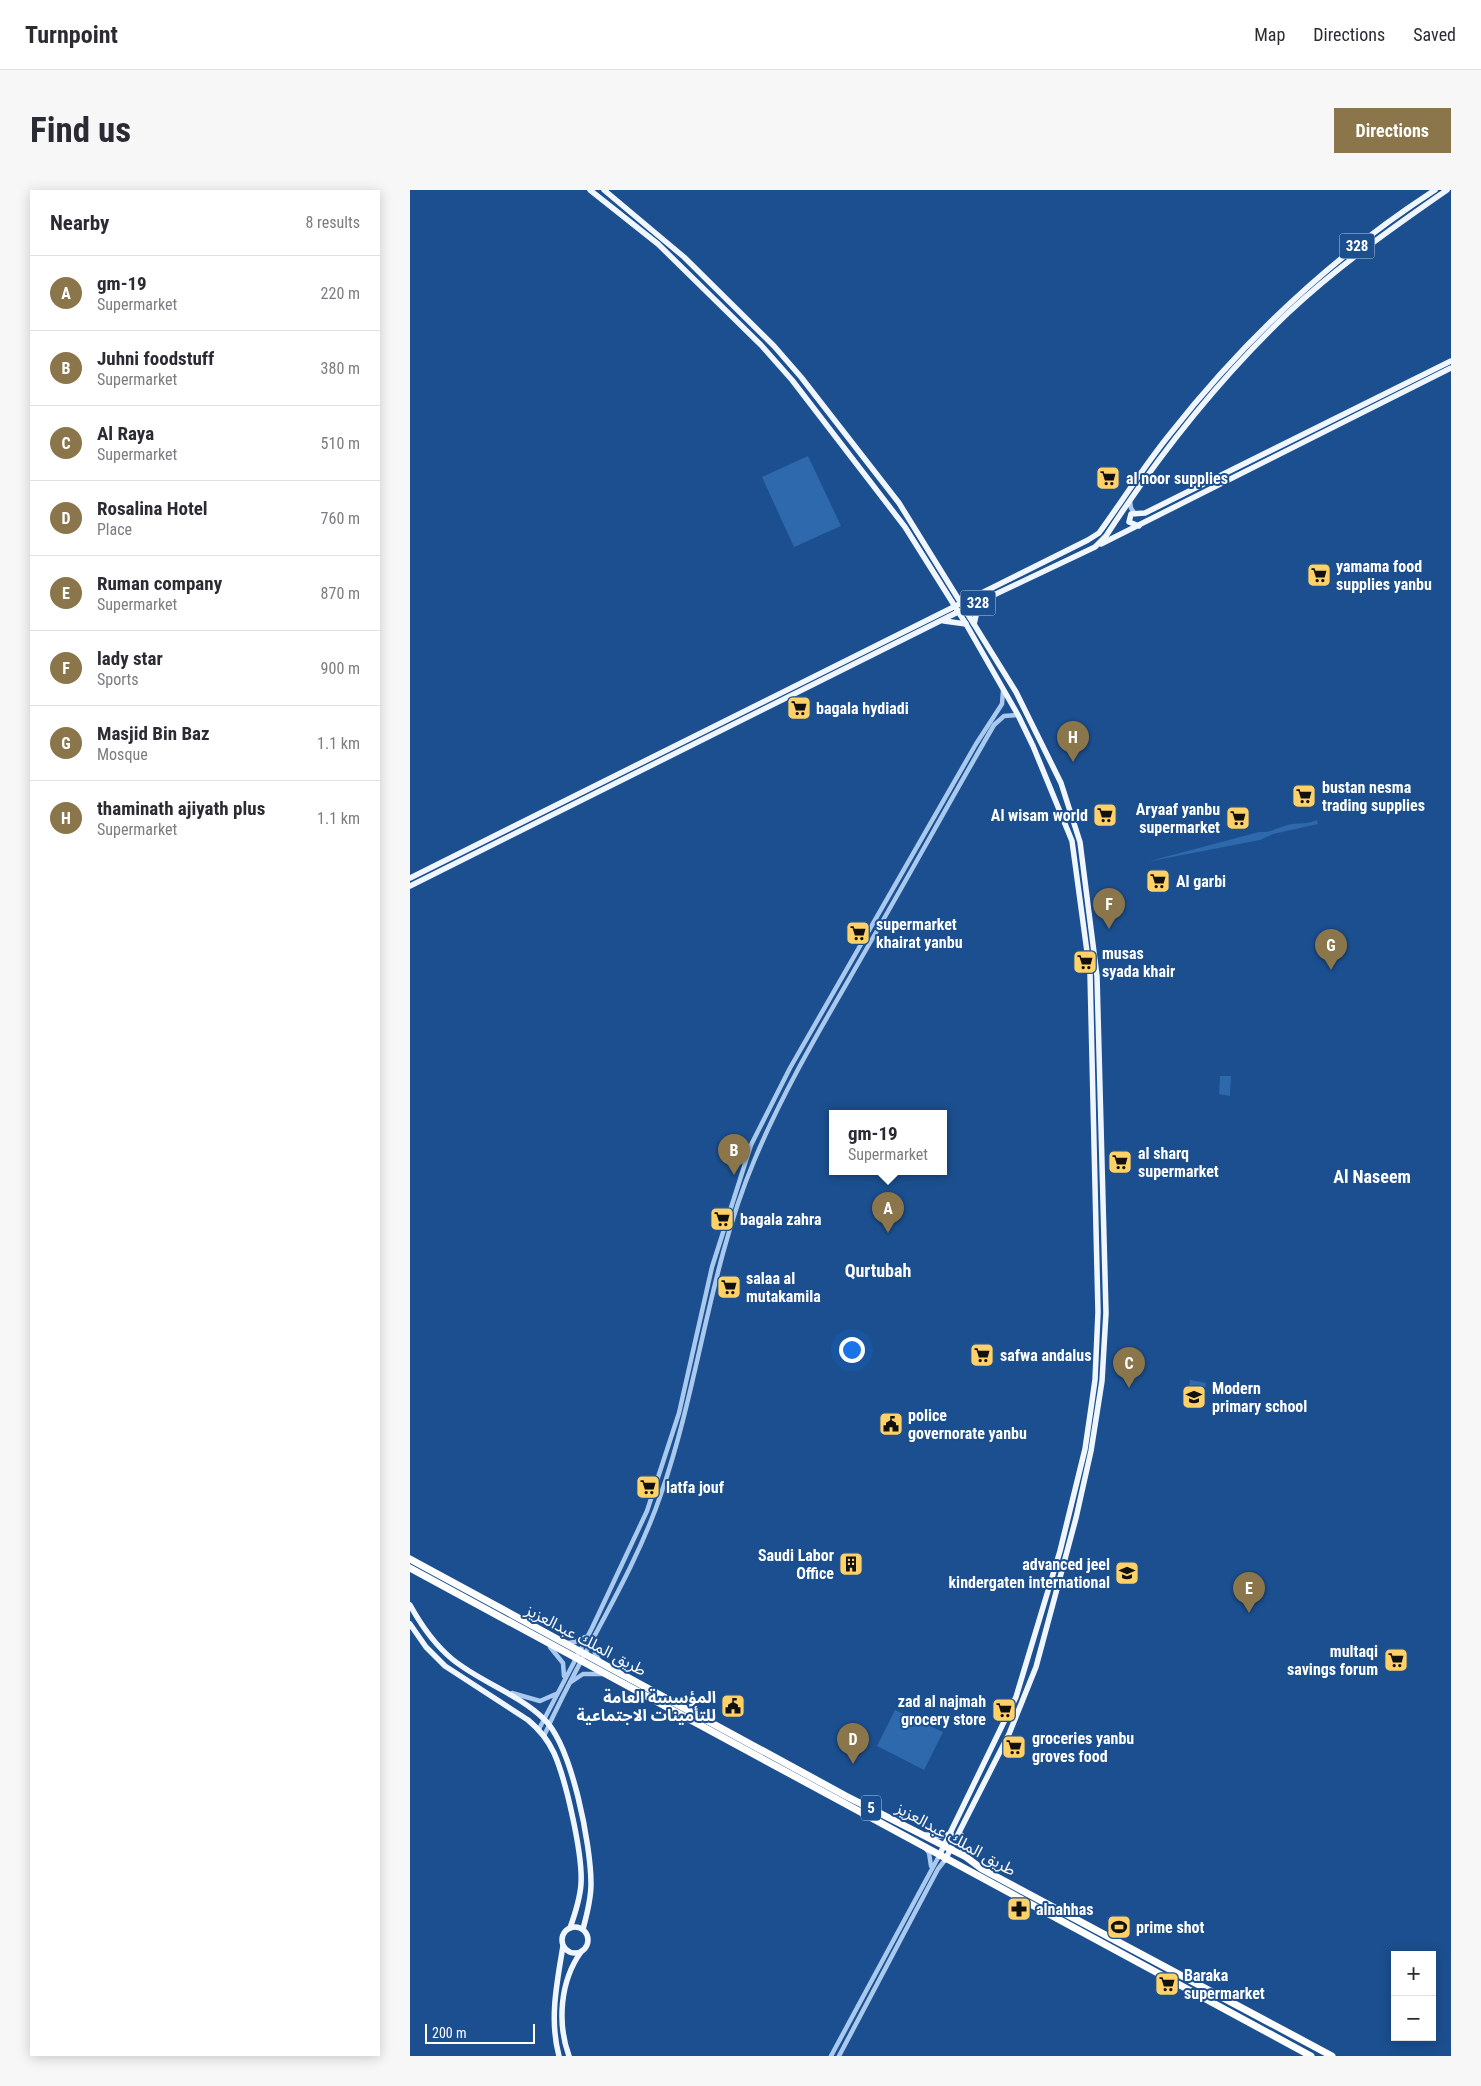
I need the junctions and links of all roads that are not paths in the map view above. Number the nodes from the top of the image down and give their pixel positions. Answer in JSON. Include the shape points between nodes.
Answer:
{"nodes":[{"id":1,"x":590,"y":190,"type":"edge"},
{"id":2,"x":604,"y":190,"type":"edge"},
{"id":3,"x":1435,"y":190,"type":"edge"},
{"id":4,"x":1447,"y":190,"type":"edge"},
{"id":5,"x":1451,"y":361,"type":"edge"},
{"id":6,"x":1451,"y":368,"type":"edge"},
{"id":7,"x":1130,"y":501,"type":"junction"},
{"id":8,"x":1135,"y":514,"type":"junction"},
{"id":9,"x":1139,"y":526,"type":"junction"},
{"id":10,"x":1095,"y":547,"type":"junction"},
{"id":11,"x":947,"y":596,"type":"junction"},
{"id":12,"x":962,"y":602,"type":"junction"},
{"id":13,"x":979,"y":603,"type":"junction"},
{"id":14,"x":954,"y":606,"type":"junction"},
{"id":15,"x":965,"y":609,"type":"junction"},
{"id":16,"x":945,"y":611,"type":"junction"},
{"id":17,"x":958,"y":612,"type":"junction"},
{"id":18,"x":942,"y":620,"type":"junction"},
{"id":19,"x":966,"y":624,"type":"junction"},
{"id":20,"x":974,"y":624,"type":"junction"},
{"id":21,"x":1003,"y":688,"type":"junction"},
{"id":22,"x":1018,"y":715,"type":"junction"},
{"id":23,"x":410,"y":878,"type":"edge"},
{"id":24,"x":410,"y":886,"type":"edge"},
{"id":25,"x":410,"y":1559,"type":"edge"},
{"id":26,"x":410,"y":1568,"type":"edge"},
{"id":27,"x":410,"y":1605,"type":"edge"},
{"id":28,"x":410,"y":1624,"type":"edge"},
{"id":29,"x":590,"y":1636,"type":"junction"},
{"id":30,"x":562,"y":1642,"type":"junction"},
{"id":31,"x":548,"y":1644,"type":"junction"},
{"id":32,"x":579,"y":1657,"type":"junction"},
{"id":33,"x":604,"y":1671,"type":"junction"},
{"id":34,"x":566,"y":1683,"type":"junction"},
{"id":35,"x":500,"y":1689,"type":"junction"},
{"id":36,"x":557,"y":1693,"type":"junction"},
{"id":37,"x":544,"y":1719,"type":"junction"},
{"id":38,"x":549,"y":1724,"type":"junction"},
{"id":39,"x":539,"y":1729,"type":"junction"},
{"id":40,"x":544,"y":1736,"type":"junction"},
{"id":41,"x":960,"y":1833,"type":"junction"},
{"id":42,"x":951,"y":1834,"type":"junction"},
{"id":43,"x":924,"y":1835,"type":"junction"},
{"id":44,"x":948,"y":1848,"type":"junction"},
{"id":45,"x":926,"y":1849,"type":"junction"},
{"id":46,"x":966,"y":1857,"type":"junction"},
{"id":47,"x":942,"y":1858,"type":"junction"},
{"id":48,"x":954,"y":1864,"type":"junction"},
{"id":49,"x":931,"y":1868,"type":"junction"},
{"id":50,"x":938,"y":1869,"type":"junction"},
{"id":51,"x":570,"y":1928,"type":"junction"},
{"id":52,"x":583,"y":1929,"type":"junction"},
{"id":53,"x":563,"y":1946,"type":"junction"},
{"id":54,"x":581,"y":1952,"type":"junction"},
{"id":55,"x":559,"y":2056,"type":"edge"},
{"id":56,"x":569,"y":2056,"type":"edge"},
{"id":57,"x":831,"y":2056,"type":"edge"},
{"id":58,"x":839,"y":2056,"type":"edge"},
{"id":59,"x":1311,"y":2056,"type":"edge"},
{"id":60,"x":1332,"y":2056,"type":"edge"}],
"edges":[{"from":1,"to":11,"type":"main road","via":[[658,244],[792,380],[905,527]]},
{"from":2,"to":12,"type":"main road","via":[[684,257],[801,377],[899,503]]},
{"from":3,"to":12,"type":"main road","number":"328","via":[[1358,246],[1284,308],[1231,362],[1175,427],[1099,533]]},
{"from":4,"to":7,"type":"main road","number":"328","via":[[1388,231],[1289,313],[1210,396]]},
{"from":5,"to":8,"type":"main road","via":[[1145,512]]},
{"from":6,"to":9,"type":"main road"},
{"from":7,"to":8,"type":"street","via":[[1130,508]]},
{"from":7,"to":10,"type":"main road","number":"328"},
{"from":8,"to":9,"type":"main road","via":[[1129,516],[1129,522]]},
{"from":9,"to":10,"type":"main road"},
{"from":10,"to":13,"type":"main road","number":"328"},
{"from":11,"to":14,"type":"main road"},
{"from":11,"to":16,"type":"main road"},
{"from":12,"to":14,"type":"main road"},
{"from":12,"to":15,"type":"main road"},
{"from":13,"to":15,"type":"main road","number":"328"},
{"from":13,"to":20,"type":"main road"},
{"from":14,"to":16,"type":"main road"},
{"from":14,"to":17,"type":"main road"},
{"from":15,"to":17,"type":"main road","number":"328"},
{"from":15,"to":20,"type":"main road"},
{"from":16,"to":23,"type":"main road"},
{"from":17,"to":18,"type":"main road","number":"328"},
{"from":17,"to":19,"type":"main road"},
{"from":18,"to":19,"type":"main road"},
{"from":18,"to":24,"type":"main road","number":"328"},
{"from":19,"to":21,"type":"main road"},
{"from":20,"to":41,"type":"main road","via":[[1033,725],[1061,783],[1080,842],[1097,976],[1106,1313],[1102,1381],[1092,1451],[1036,1667],[1009,1734]]},
{"from":21,"to":22,"type":"main road"},
{"from":21,"to":29,"type":"street","via":[[1004,697],[998,710],[795,1059],[751,1145],[712,1268],[688,1379],[668,1449],[638,1533]]},
{"from":22,"to":29,"type":"street","via":[[1004,716],[994,725],[812,1043],[770,1123],[731,1224],[694,1381],[661,1494],[642,1540]]},
{"from":22,"to":42,"type":"main road","via":[[1072,841],[1090,974],[1095,1142],[1095,1380],[1084,1449],[1041,1619],[1013,1704]]},
{"from":25,"to":30,"type":"highway","name":"طريق الملك عبدالعزيز","number":"5"},
{"from":26,"to":31,"type":"highway","name":"طريق الملك عبدالعزيز","number":"5"},
{"from":27,"to":35,"type":"main road","via":[[430,1636],[452,1659]]},
{"from":28,"to":39,"type":"main road","via":[[444,1666]]},
{"from":29,"to":30,"type":"street","via":[[575,1642]]},
{"from":29,"to":32,"type":"street"},
{"from":29,"to":33,"type":"street"},
{"from":30,"to":32,"type":"highway","name":"طريق الملك عبدالعزيز","number":"5"},
{"from":31,"to":32,"type":"highway","name":"طريق الملك عبدالعزيز","number":"5"},
{"from":31,"to":34,"type":"street","via":[[564,1663]]},
{"from":32,"to":33,"type":"highway","name":"طريق الملك عبدالعزيز","number":"5"},
{"from":32,"to":34,"type":"street"},
{"from":33,"to":34,"type":"street","via":[[583,1674]]},
{"from":33,"to":43,"type":"highway","name":"طريق الملك عبدالعزيز","number":"5"},
{"from":33,"to":45,"type":"highway","name":"طريق الملك عبدالعزيز","number":"5"},
{"from":34,"to":36,"type":"street"},
{"from":34,"to":38,"type":"street"},
{"from":35,"to":36,"type":"street","via":[[532,1700],[544,1700]]},
{"from":35,"to":37,"type":"main road"},
{"from":36,"to":37,"type":"street"},
{"from":37,"to":38,"type":"main road"},
{"from":37,"to":39,"type":"street"},
{"from":38,"to":40,"type":"street"},
{"from":38,"to":52,"type":"main road","via":[[566,1757],[589,1855],[590,1901]]},
{"from":39,"to":40,"type":"main road"},
{"from":40,"to":51,"type":"main road","via":[[560,1769],[580,1855],[581,1890]]},
{"from":41,"to":44,"type":"main road"},
{"from":41,"to":46,"type":"main road"},
{"from":42,"to":43,"type":"main road"},
{"from":42,"to":44,"type":"main road"},
{"from":43,"to":44,"type":"highway","name":"طريق الملك عبدالعزيز","number":"5"},
{"from":44,"to":46,"type":"highway","name":"طريق الملك عبدالعزيز","number":"5"},
{"from":44,"to":47,"type":"main road"},
{"from":45,"to":47,"type":"highway","name":"طريق الملك عبدالعزيز","number":"5"},
{"from":45,"to":49,"type":"street"},
{"from":46,"to":60,"type":"highway","name":"طريق الملك عبدالعزيز","number":"5","via":[[982,1869]]},
{"from":47,"to":48,"type":"highway","name":"طريق الملك عبدالعزيز","number":"5"},
{"from":47,"to":49,"type":"street"},
{"from":47,"to":50,"type":"street"},
{"from":48,"to":50,"type":"street","via":[[945,1864]]},
{"from":48,"to":59,"type":"highway","name":"طريق الملك عبدالعزيز","number":"5"},
{"from":49,"to":57,"type":"street"},
{"from":50,"to":58,"type":"street"},
{"from":51,"to":52,"type":"main road"},
{"from":51,"to":53,"type":"main road","via":[[564,1934]]},
{"from":52,"to":54,"type":"main road","via":[[589,1941]]},
{"from":53,"to":54,"type":"main road","via":[[573,1953]]},
{"from":53,"to":55,"type":"main road","via":[[554,2006]]},
{"from":54,"to":56,"type":"main road","via":[[569,1973],[562,2004]]}]}
